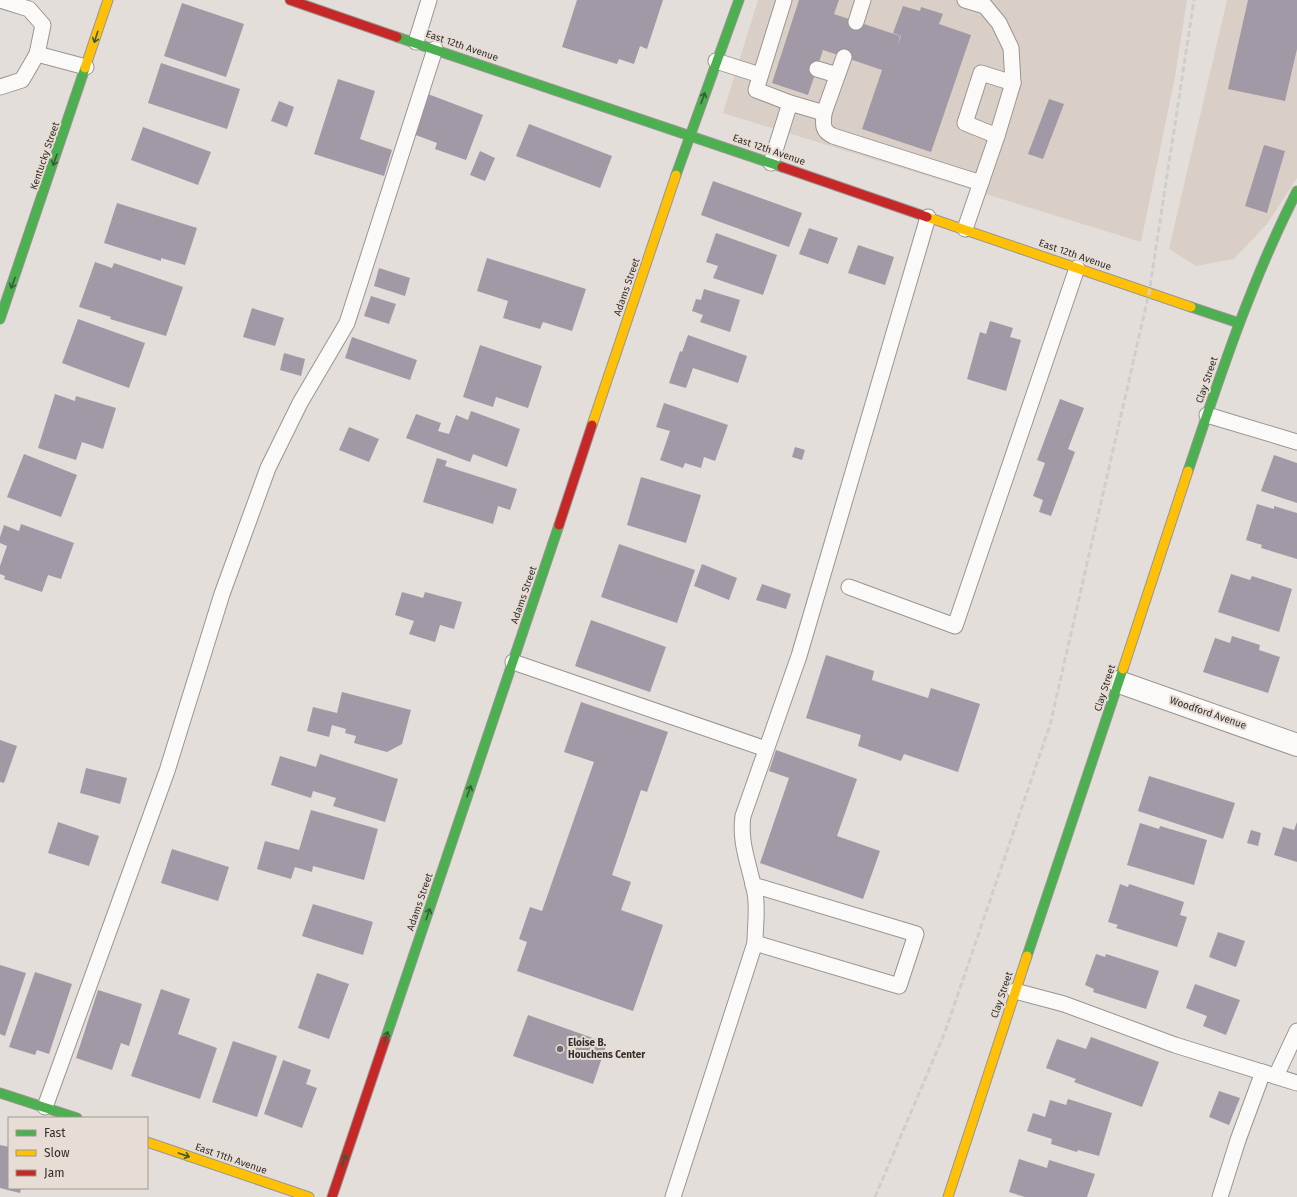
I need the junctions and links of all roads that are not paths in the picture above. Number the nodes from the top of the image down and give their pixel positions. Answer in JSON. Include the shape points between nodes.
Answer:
{"nodes":[{"id":1,"x":0,"y":0,"type":"edge"},
{"id":2,"x":108,"y":0,"type":"edge"},
{"id":3,"x":290,"y":0,"type":"edge"},
{"id":4,"x":429,"y":0,"type":"edge"},
{"id":5,"x":738,"y":0,"type":"edge"},
{"id":6,"x":784,"y":0,"type":"edge"},
{"id":7,"x":863,"y":0,"type":"edge"},
{"id":8,"x":965,"y":0,"type":"edge"},
{"id":9,"x":856,"y":22,"type":"dead end"},
{"id":10,"x":416,"y":42,"type":"junction"},
{"id":11,"x":435,"y":49,"type":"junction"},
{"id":12,"x":37,"y":54,"type":"junction"},
{"id":13,"x":844,"y":57,"type":"dead end"},
{"id":14,"x":716,"y":61,"type":"junction"},
{"id":15,"x":86,"y":67,"type":"junction"},
{"id":16,"x":817,"y":69,"type":"dead end"},
{"id":17,"x":760,"y":75,"type":"junction"},
{"id":18,"x":837,"y":75,"type":"junction"},
{"id":19,"x":1013,"y":83,"type":"junction"},
{"id":20,"x":0,"y":87,"type":"edge"},
{"id":21,"x":790,"y":103,"type":"junction"},
{"id":22,"x":824,"y":113,"type":"junction"},
{"id":23,"x":690,"y":135,"type":"junction"},
{"id":24,"x":998,"y":136,"type":"junction"},
{"id":25,"x":771,"y":163,"type":"junction"},
{"id":26,"x":981,"y":183,"type":"junction"},
{"id":27,"x":1297,"y":191,"type":"edge"},
{"id":28,"x":928,"y":217,"type":"junction"},
{"id":29,"x":965,"y":229,"type":"junction"},
{"id":30,"x":1077,"y":268,"type":"junction"},
{"id":31,"x":0,"y":318,"type":"edge"},
{"id":32,"x":1239,"y":323,"type":"junction"},
{"id":33,"x":1207,"y":415,"type":"junction"},
{"id":34,"x":1297,"y":442,"type":"edge"},
{"id":35,"x":849,"y":588,"type":"dead end"},
{"id":36,"x":513,"y":662,"type":"junction"},
{"id":37,"x":1119,"y":682,"type":"junction"},
{"id":38,"x":1297,"y":744,"type":"edge"},
{"id":39,"x":766,"y":749,"type":"junction"},
{"id":40,"x":753,"y":885,"type":"junction"},
{"id":41,"x":755,"y":943,"type":"junction"},
{"id":42,"x":1015,"y":991,"type":"junction"},
{"id":43,"x":1297,"y":1031,"type":"edge"},
{"id":44,"x":1270,"y":1074,"type":"junction"},
{"id":45,"x":1297,"y":1083,"type":"edge"},
{"id":46,"x":0,"y":1093,"type":"edge"},
{"id":47,"x":45,"y":1107,"type":"junction"},
{"id":48,"x":73,"y":1117,"type":"edge"},
{"id":49,"x":148,"y":1142,"type":"edge"},
{"id":50,"x":309,"y":1197,"type":"edge"},
{"id":51,"x":332,"y":1197,"type":"edge"},
{"id":52,"x":673,"y":1197,"type":"edge"},
{"id":53,"x":948,"y":1197,"type":"edge"},
{"id":54,"x":1220,"y":1197,"type":"edge"}],
"edges":[{"from":1,"to":12,"type":"lane","via":[[29,9],[43,25]]},
{"from":2,"to":15,"type":"street","name":"Kentucky Street","one_way":true},
{"from":3,"to":10,"type":"street","name":"East 12th Avenue"},
{"from":4,"to":10,"type":"lane"},
{"from":5,"to":14,"type":"street","name":"Adams Street"},
{"from":6,"to":17,"type":"lane","via":[[785,19],[774,55]]},
{"from":7,"to":9,"type":"lane"},
{"from":8,"to":19,"type":"lane","via":[[985,6],[999,23],[1011,48]]},
{"from":10,"to":11,"type":"street","name":"East 12th Avenue"},
{"from":11,"to":23,"type":"street","name":"East 12th Avenue"},
{"from":11,"to":47,"type":"lane","via":[[347,323],[300,404],[268,468],[222,594],[167,771]]},
{"from":12,"to":15,"type":"lane"},
{"from":12,"to":20,"type":"lane","via":[[22,80]]},
{"from":13,"to":18,"type":"lane"},
{"from":14,"to":17,"type":"lane"},
{"from":23,"to":14,"type":"street","name":"Adams Street","one_way":true},
{"from":15,"to":31,"type":"street","name":"Kentucky Street","one_way":true},
{"from":16,"to":18,"type":"lane"},
{"from":17,"to":21,"type":"lane","via":[[756,90]]},
{"from":18,"to":22,"type":"lane"},
{"from":19,"to":24,"type":"lane"},
{"from":19,"to":24,"type":"lane","via":[[981,73],[965,123]]},
{"from":21,"to":22,"type":"lane"},
{"from":21,"to":25,"type":"lane"},
{"from":22,"to":26,"type":"lane","via":[[823,128],[826,133]]},
{"from":23,"to":25,"type":"street","name":"East 12th Avenue"},
{"from":23,"to":36,"type":"street","name":"Adams Street"},
{"from":24,"to":26,"type":"lane"},
{"from":25,"to":28,"type":"street","name":"East 12th Avenue"},
{"from":26,"to":29,"type":"lane"},
{"from":27,"to":32,"type":"street","name":"Clay Street","via":[[1273,239]]},
{"from":28,"to":29,"type":"street","name":"East 12th Avenue"},
{"from":28,"to":39,"type":"lane","via":[[874,394],[820,588]]},
{"from":29,"to":30,"type":"street","name":"East 12th Avenue"},
{"from":30,"to":32,"type":"street","name":"East 12th Avenue"},
{"from":30,"to":35,"type":"lane","via":[[955,626]]},
{"from":32,"to":33,"type":"street","name":"Clay Street"},
{"from":33,"to":34,"type":"lane"},
{"from":33,"to":37,"type":"street","name":"Clay Street"},
{"from":36,"to":39,"type":"lane"},
{"from":51,"to":36,"type":"street","name":"Adams Street","one_way":true},
{"from":37,"to":38,"type":"street","name":"Woodford Avenue"},
{"from":37,"to":42,"type":"street","name":"Clay Street"},
{"from":39,"to":40,"type":"lane","via":[[743,816],[742,826],[743,843]]},
{"from":40,"to":41,"type":"lane","via":[[757,909]]},
{"from":40,"to":41,"type":"lane","via":[[916,934],[899,986]]},
{"from":41,"to":52,"type":"lane"},
{"from":42,"to":44,"type":"lane","via":[[1064,1004],[1175,1045]]},
{"from":42,"to":53,"type":"street","name":"Clay Street"},
{"from":43,"to":44,"type":"lane"},
{"from":44,"to":45,"type":"lane"},
{"from":44,"to":54,"type":"lane","via":[[1238,1140]]},
{"from":46,"to":47,"type":"street"},
{"from":47,"to":48,"type":"street"},
{"from":49,"to":50,"type":"street","name":"East 11th Avenue","one_way":true}]}
